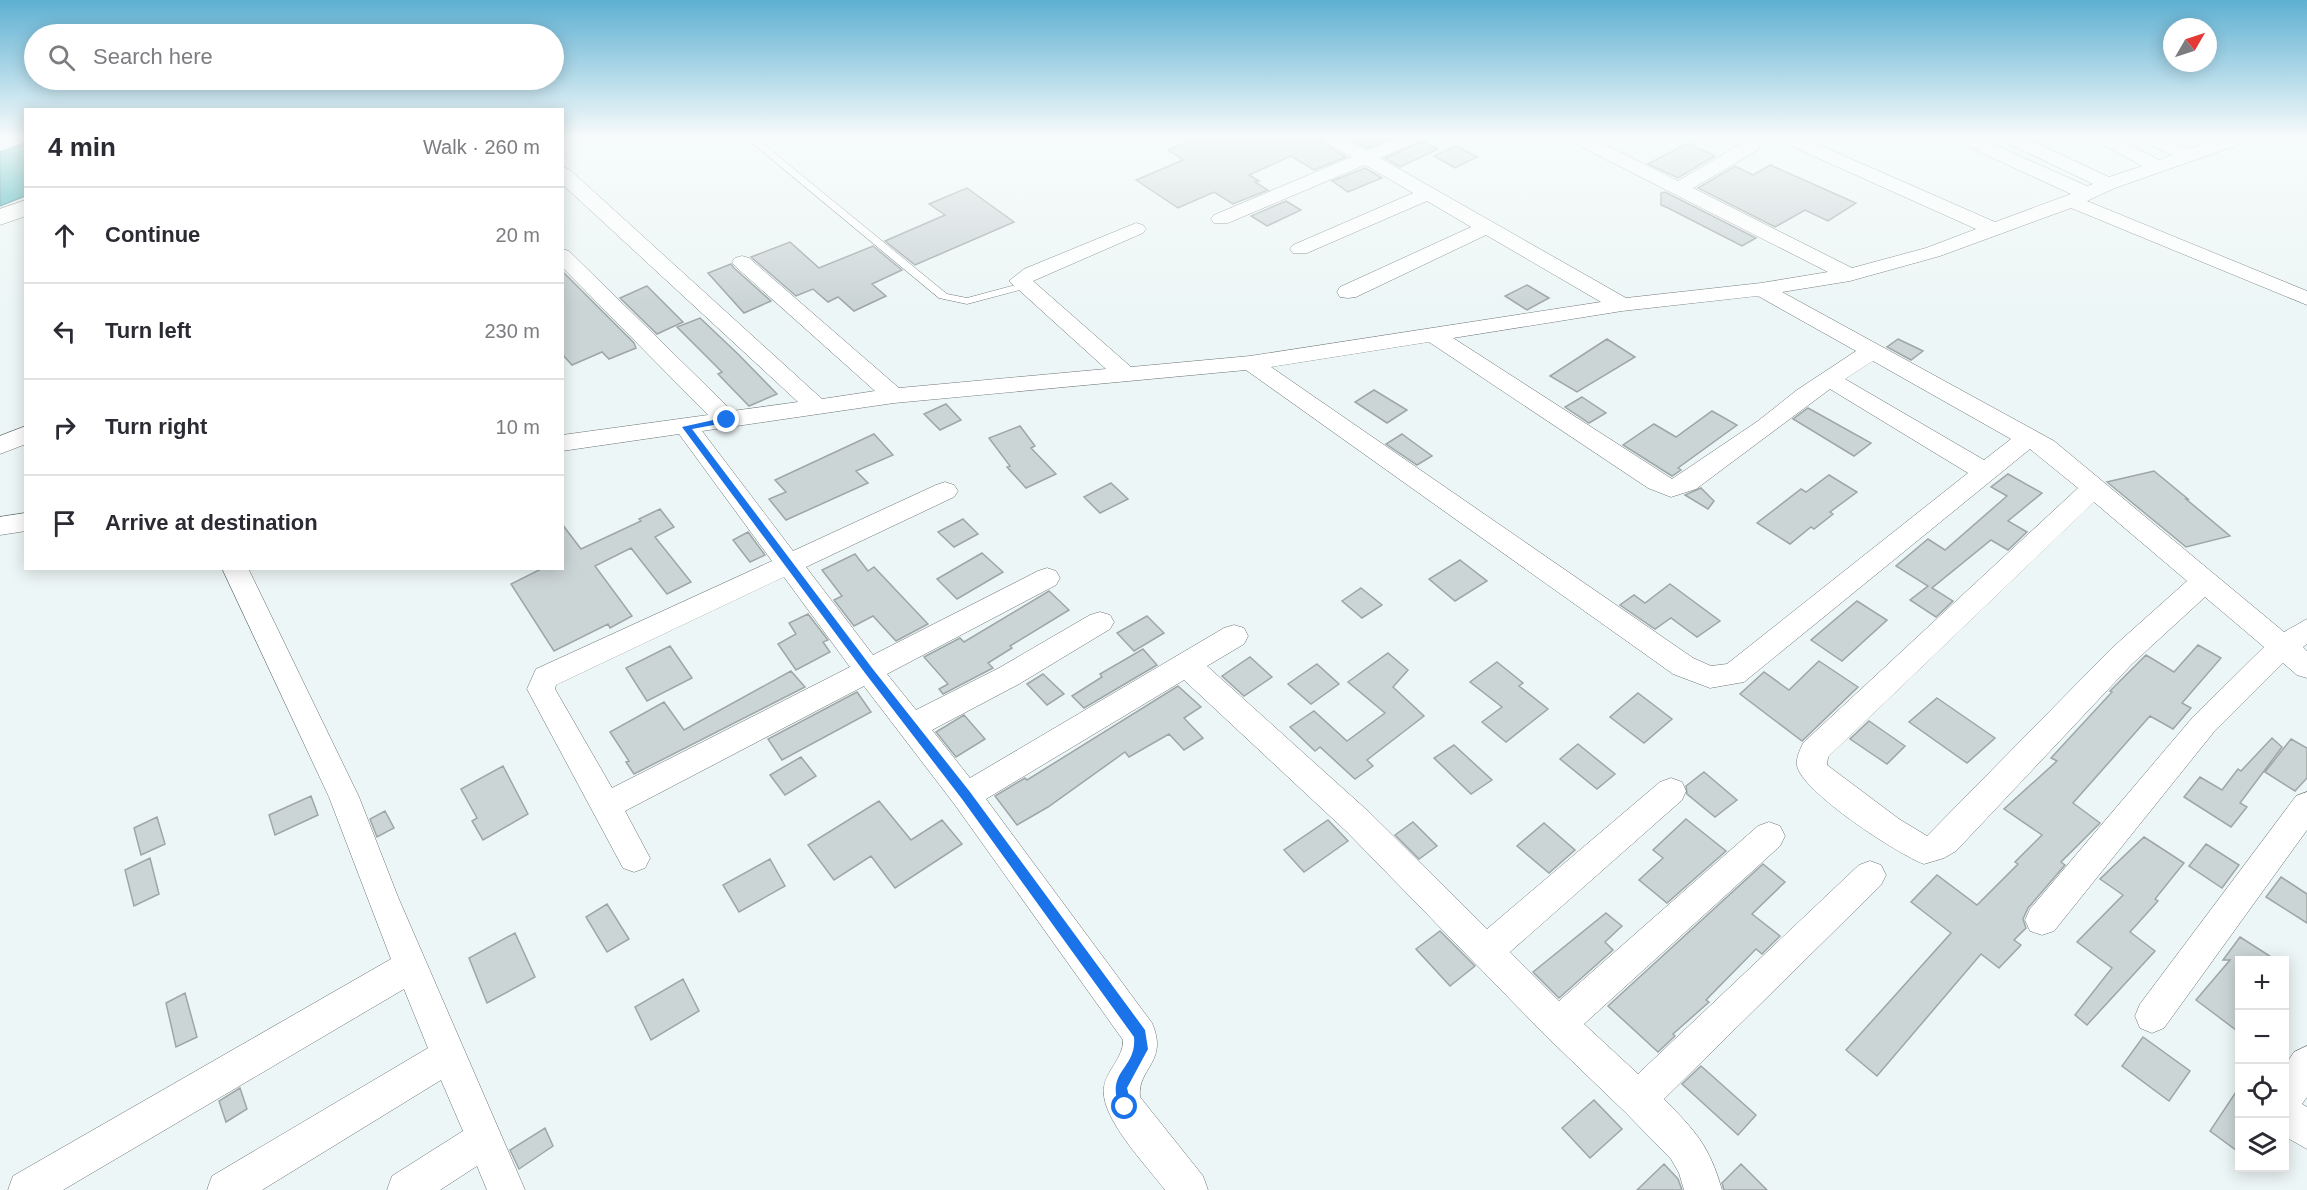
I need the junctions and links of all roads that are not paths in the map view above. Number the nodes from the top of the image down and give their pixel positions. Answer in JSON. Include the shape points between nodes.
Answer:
{"nodes":[{"id":1,"x":583,"y":193,"type":"edge"},
{"id":2,"x":817,"y":193,"type":"edge"},
{"id":3,"x":1284,"y":193,"type":"edge"},
{"id":4,"x":1429,"y":193,"type":"joint"},
{"id":5,"x":1689,"y":193,"type":"edge"},
{"id":6,"x":1910,"y":193,"type":"edge"},
{"id":7,"x":2070,"y":193,"type":"edge"},
{"id":8,"x":2089,"y":193,"type":"edge"},
{"id":9,"x":2079,"y":197,"type":"junction"},
{"id":10,"x":24,"y":208,"type":"edge"},
{"id":11,"x":0,"y":218,"type":"edge"},
{"id":12,"x":1221,"y":219,"type":"dead end"},
{"id":13,"x":1487,"y":227,"type":"junction"},
{"id":14,"x":1136,"y":229,"type":"dead end"},
{"id":15,"x":1993,"y":230,"type":"junction"},
{"id":16,"x":1300,"y":249,"type":"dead end"},
{"id":17,"x":564,"y":257,"type":"edge"},
{"id":18,"x":742,"y":262,"type":"dead end"},
{"id":19,"x":1850,"y":275,"type":"junction"},
{"id":20,"x":1023,"y":286,"type":"junction"},
{"id":21,"x":1761,"y":289,"type":"junction"},
{"id":22,"x":1348,"y":292,"type":"dead end"},
{"id":23,"x":2307,"y":298,"type":"edge"},
{"id":24,"x":1622,"y":305,"type":"junction"},
{"id":25,"x":1432,"y":334,"type":"junction"},
{"id":26,"x":1872,"y":351,"type":"junction"},
{"id":27,"x":1250,"y":363,"type":"junction"},
{"id":28,"x":1128,"y":376,"type":"junction"},
{"id":29,"x":1828,"y":379,"type":"junction"},
{"id":30,"x":894,"y":396,"type":"junction"},
{"id":31,"x":817,"y":407,"type":"junction"},
{"id":32,"x":727,"y":420,"type":"junction"},
{"id":33,"x":687,"y":427,"type":"junction"},
{"id":34,"x":24,"y":435,"type":"edge"},
{"id":35,"x":2029,"y":437,"type":"junction"},
{"id":36,"x":564,"y":443,"type":"edge"},
{"id":37,"x":0,"y":446,"type":"edge"},
{"id":38,"x":1984,"y":472,"type":"junction"},
{"id":39,"x":2094,"y":488,"type":"junction"},
{"id":40,"x":945,"y":491,"type":"dead end"},
{"id":41,"x":24,"y":522,"type":"edge"},
{"id":42,"x":0,"y":526,"type":"edge"},
{"id":43,"x":788,"y":562,"type":"junction"},
{"id":44,"x":236,"y":570,"type":"edge"},
{"id":45,"x":1047,"y":578,"type":"dead end"},
{"id":46,"x":2204,"y":582,"type":"junction"},
{"id":47,"x":1100,"y":622,"type":"dead end"},
{"id":48,"x":2307,"y":630,"type":"edge"},
{"id":49,"x":1234,"y":636,"type":"dead end"},
{"id":50,"x":2282,"y":647,"type":"junction"},
{"id":51,"x":1186,"y":664,"type":"junction"},
{"id":52,"x":2307,"y":667,"type":"edge"},
{"id":53,"x":868,"y":670,"type":"junction"},
{"id":54,"x":912,"y":727,"type":"junction"},
{"id":55,"x":1671,"y":791,"type":"dead end"},
{"id":56,"x":966,"y":796,"type":"junction"},
{"id":57,"x":2307,"y":805,"type":"edge"},
{"id":58,"x":606,"y":806,"type":"junction"},
{"id":59,"x":1769,"y":837,"type":"dead end"},
{"id":60,"x":634,"y":858,"type":"dead end"},
{"id":61,"x":1870,"y":875,"type":"dead end"},
{"id":62,"x":2042,"y":920,"type":"dead end"},
{"id":63,"x":1486,"y":951,"type":"junction"},
{"id":64,"x":411,"y":966,"type":"junction"},
{"id":65,"x":2152,"y":1016,"type":"dead end"},
{"id":66,"x":1558,"y":1024,"type":"junction"},
{"id":67,"x":450,"y":1055,"type":"junction"},
{"id":68,"x":2307,"y":1064,"type":"edge"},
{"id":69,"x":2289,"y":1092,"type":"edge"},
{"id":70,"x":1638,"y":1099,"type":"junction"},
{"id":71,"x":2289,"y":1117,"type":"edge"},
{"id":72,"x":2307,"y":1130,"type":"edge"},
{"id":73,"x":484,"y":1139,"type":"junction"},
{"id":74,"x":27,"y":1190,"type":"edge"},
{"id":75,"x":226,"y":1190,"type":"edge"},
{"id":76,"x":406,"y":1190,"type":"edge"},
{"id":77,"x":506,"y":1190,"type":"edge"},
{"id":78,"x":1189,"y":1190,"type":"edge"},
{"id":79,"x":1703,"y":1190,"type":"edge"}],
"edges":[{"from":1,"to":31,"type":"street"},
{"from":2,"to":20,"type":"lane","via":[[943,296],[967,301]]},
{"from":3,"to":12,"type":"street"},
{"from":4,"to":13,"type":"street"},
{"from":4,"to":16,"type":"street"},
{"from":5,"to":19,"type":"street"},
{"from":6,"to":15,"type":"street"},
{"from":7,"to":9,"type":"street"},
{"from":8,"to":9,"type":"street"},
{"from":9,"to":15,"type":"street"},
{"from":9,"to":23,"type":"street"},
{"from":10,"to":11,"type":"street"},
{"from":13,"to":22,"type":"street"},
{"from":13,"to":24,"type":"street"},
{"from":14,"to":20,"type":"street","via":[[1030,273],[1020,281]]},
{"from":15,"to":19,"type":"street"},
{"from":17,"to":32,"type":"street"},
{"from":18,"to":30,"type":"street"},
{"from":19,"to":21,"type":"street"},
{"from":20,"to":28,"type":"street"},
{"from":21,"to":24,"type":"street"},
{"from":21,"to":26,"type":"street"},
{"from":24,"to":25,"type":"street"},
{"from":25,"to":27,"type":"street"},
{"from":25,"to":29,"type":"street","via":[[1671,488],[1687,483]]},
{"from":26,"to":29,"type":"street"},
{"from":26,"to":35,"type":"street"},
{"from":27,"to":28,"type":"street"},
{"from":27,"to":38,"type":"street","via":[[1683,666],[1710,677],[1734,674]]},
{"from":28,"to":30,"type":"street"},
{"from":29,"to":38,"type":"street"},
{"from":30,"to":31,"type":"street"},
{"from":31,"to":32,"type":"street"},
{"from":32,"to":33,"type":"street"},
{"from":33,"to":36,"type":"street"},
{"from":33,"to":43,"type":"street"},
{"from":34,"to":37,"type":"street"},
{"from":35,"to":38,"type":"street"},
{"from":35,"to":39,"type":"street"},
{"from":39,"to":46,"type":"street"},
{"from":39,"to":46,"type":"street","via":[[1814,752],[1811,761],[1816,774],[1906,841],[1925,851],[1934,849],[2122,656]]},
{"from":40,"to":43,"type":"street"},
{"from":41,"to":42,"type":"street"},
{"from":43,"to":53,"type":"street"},
{"from":43,"to":58,"type":"street","via":[[555,672],[542,683],[541,689]]},
{"from":44,"to":64,"type":"street","via":[[344,796]]},
{"from":45,"to":53,"type":"street"},
{"from":46,"to":50,"type":"street"},
{"from":47,"to":54,"type":"street"},
{"from":48,"to":50,"type":"street"},
{"from":49,"to":51,"type":"street"},
{"from":50,"to":52,"type":"street"},
{"from":50,"to":62,"type":"street","via":[[2203,726]]},
{"from":51,"to":56,"type":"street"},
{"from":51,"to":63,"type":"street","via":[[1358,822]]},
{"from":53,"to":54,"type":"street"},
{"from":53,"to":58,"type":"street"},
{"from":54,"to":56,"type":"street"},
{"from":55,"to":63,"type":"street"},
{"from":56,"to":78,"type":"street","via":[[1140,1035],[1142,1049],[1123,1080],[1121,1097]]},
{"from":57,"to":65,"type":"street"},
{"from":58,"to":60,"type":"street"},
{"from":59,"to":66,"type":"street"},
{"from":61,"to":70,"type":"street"},
{"from":63,"to":66,"type":"street"},
{"from":64,"to":67,"type":"street"},
{"from":64,"to":74,"type":"street"},
{"from":66,"to":70,"type":"street"},
{"from":67,"to":73,"type":"street"},
{"from":67,"to":75,"type":"street"},
{"from":68,"to":69,"type":"street"},
{"from":70,"to":79,"type":"street","via":[[1684,1146],[1696,1165]]},
{"from":71,"to":72,"type":"street"},
{"from":73,"to":76,"type":"street"},
{"from":73,"to":77,"type":"street"}]}
